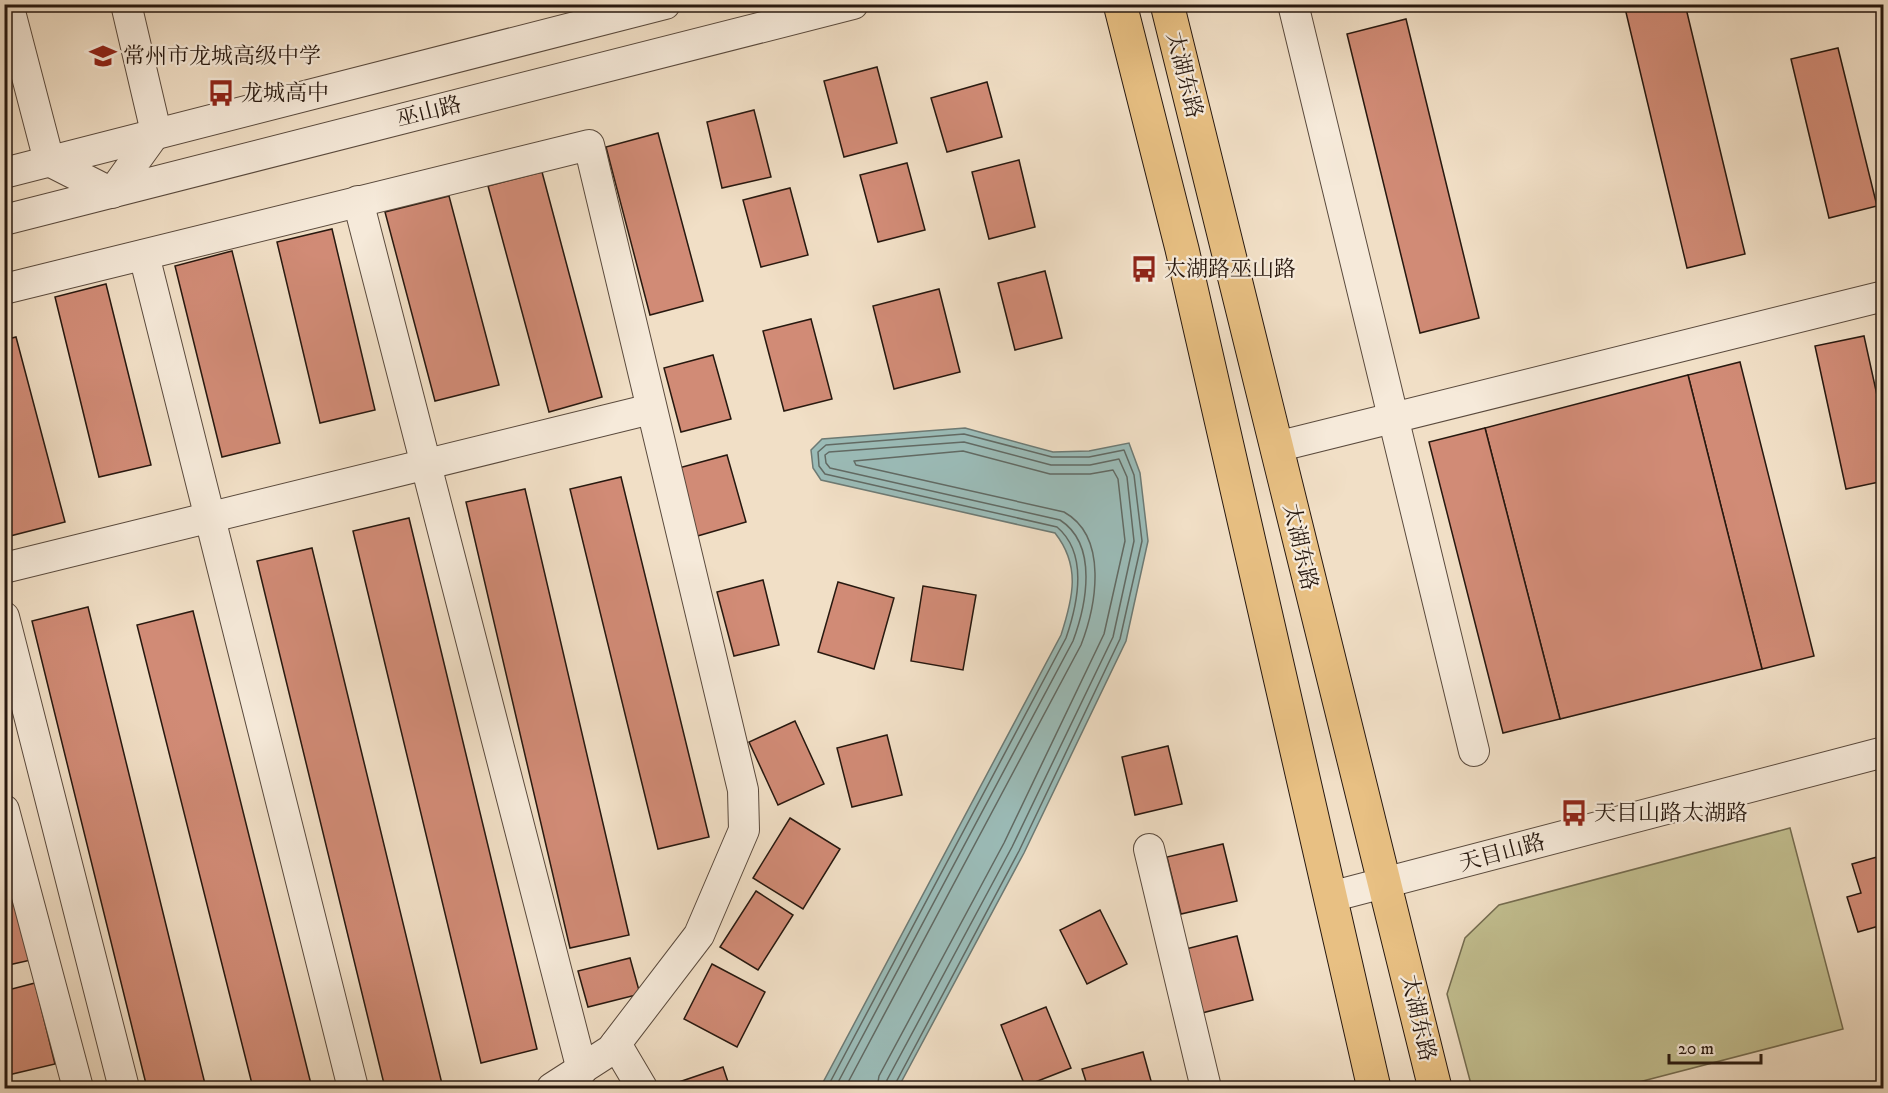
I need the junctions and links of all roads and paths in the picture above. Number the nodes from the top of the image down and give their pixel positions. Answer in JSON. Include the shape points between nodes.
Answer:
{"nodes":[{"id":1,"x":8,"y":4,"type":"edge"},
{"id":2,"x":126,"y":4,"type":"edge"},
{"id":3,"x":665,"y":4,"type":"edge"},
{"id":4,"x":853,"y":4,"type":"edge"},
{"id":5,"x":1120,"y":4,"type":"edge"},
{"id":6,"x":1167,"y":4,"type":"edge"},
{"id":7,"x":1293,"y":4,"type":"edge"},
{"id":8,"x":156,"y":132,"type":"junction"},
{"id":9,"x":49,"y":161,"type":"junction"},
{"id":10,"x":4,"y":173,"type":"edge"},
{"id":11,"x":112,"y":193,"type":"junction"},
{"id":12,"x":358,"y":201,"type":"junction"},
{"id":13,"x":4,"y":220,"type":"edge"},
{"id":14,"x":144,"y":255,"type":"junction"},
{"id":15,"x":4,"y":289,"type":"edge"},
{"id":16,"x":1884,"y":296,"type":"edge"},
{"id":17,"x":651,"y":409,"type":"junction"},
{"id":18,"x":1393,"y":418,"type":"junction"},
{"id":19,"x":1276,"y":447,"type":"junction"},
{"id":20,"x":426,"y":464,"type":"junction"},
{"id":21,"x":210,"y":518,"type":"junction"},
{"id":22,"x":4,"y":568,"type":"edge"},
{"id":23,"x":4,"y":617,"type":"edge"},
{"id":24,"x":1474,"y":751,"type":"dead end"},
{"id":25,"x":1884,"y":752,"type":"edge"},
{"id":26,"x":4,"y":810,"type":"edge"},
{"id":27,"x":1149,"y":849,"type":"dead end"},
{"id":28,"x":1386,"y":883,"type":"junction"},
{"id":29,"x":1330,"y":897,"type":"junction"},
{"id":30,"x":616,"y":1044,"type":"junction"},
{"id":31,"x":582,"y":1070,"type":"junction"},
{"id":32,"x":78,"y":1089,"type":"edge"},
{"id":33,"x":124,"y":1089,"type":"edge"},
{"id":34,"x":353,"y":1089,"type":"edge"},
{"id":35,"x":552,"y":1089,"type":"edge"},
{"id":36,"x":642,"y":1089,"type":"edge"},
{"id":37,"x":1206,"y":1089,"type":"edge"},
{"id":38,"x":1374,"y":1089,"type":"edge"},
{"id":39,"x":1435,"y":1089,"type":"edge"}],
"edges":[{"from":1,"to":9,"type":"street"},
{"from":2,"to":8,"type":"street"},
{"from":3,"to":8,"type":"street","name":"巫山路"},
{"from":4,"to":11,"type":"street","name":"巫山路"},
{"from":5,"to":29,"type":"main road","name":"太湖东路","via":[[1182,249]]},
{"from":6,"to":19,"type":"main road","name":"太湖东路"},
{"from":7,"to":18,"type":"street"},
{"from":8,"to":9,"type":"street","name":"巫山路"},
{"from":8,"to":11,"type":"street"},
{"from":9,"to":10,"type":"street","name":"巫山路"},
{"from":9,"to":11,"type":"street"},
{"from":11,"to":13,"type":"street","name":"巫山路"},
{"from":12,"to":14,"type":"street"},
{"from":12,"to":17,"type":"street","via":[[589,145]]},
{"from":12,"to":20,"type":"street"},
{"from":14,"to":15,"type":"street"},
{"from":14,"to":21,"type":"street"},
{"from":16,"to":18,"type":"street"},
{"from":17,"to":20,"type":"street"},
{"from":17,"to":30,"type":"street","via":[[743,790],[744,830],[699,935]]},
{"from":18,"to":19,"type":"street"},
{"from":18,"to":24,"type":"street"},
{"from":19,"to":28,"type":"main road","name":"太湖东路"},
{"from":20,"to":21,"type":"street"},
{"from":20,"to":31,"type":"street"},
{"from":21,"to":22,"type":"street"},
{"from":21,"to":34,"type":"street"},
{"from":23,"to":33,"type":"street"},
{"from":25,"to":28,"type":"street","name":"天目山路"},
{"from":26,"to":32,"type":"street"},
{"from":27,"to":37,"type":"street"},
{"from":28,"to":29,"type":"street","name":"天目山路"},
{"from":28,"to":39,"type":"main road","name":"太湖东路"},
{"from":29,"to":38,"type":"main road","name":"太湖东路"},
{"from":30,"to":31,"type":"street"},
{"from":30,"to":36,"type":"street"},
{"from":31,"to":35,"type":"street"}]}
